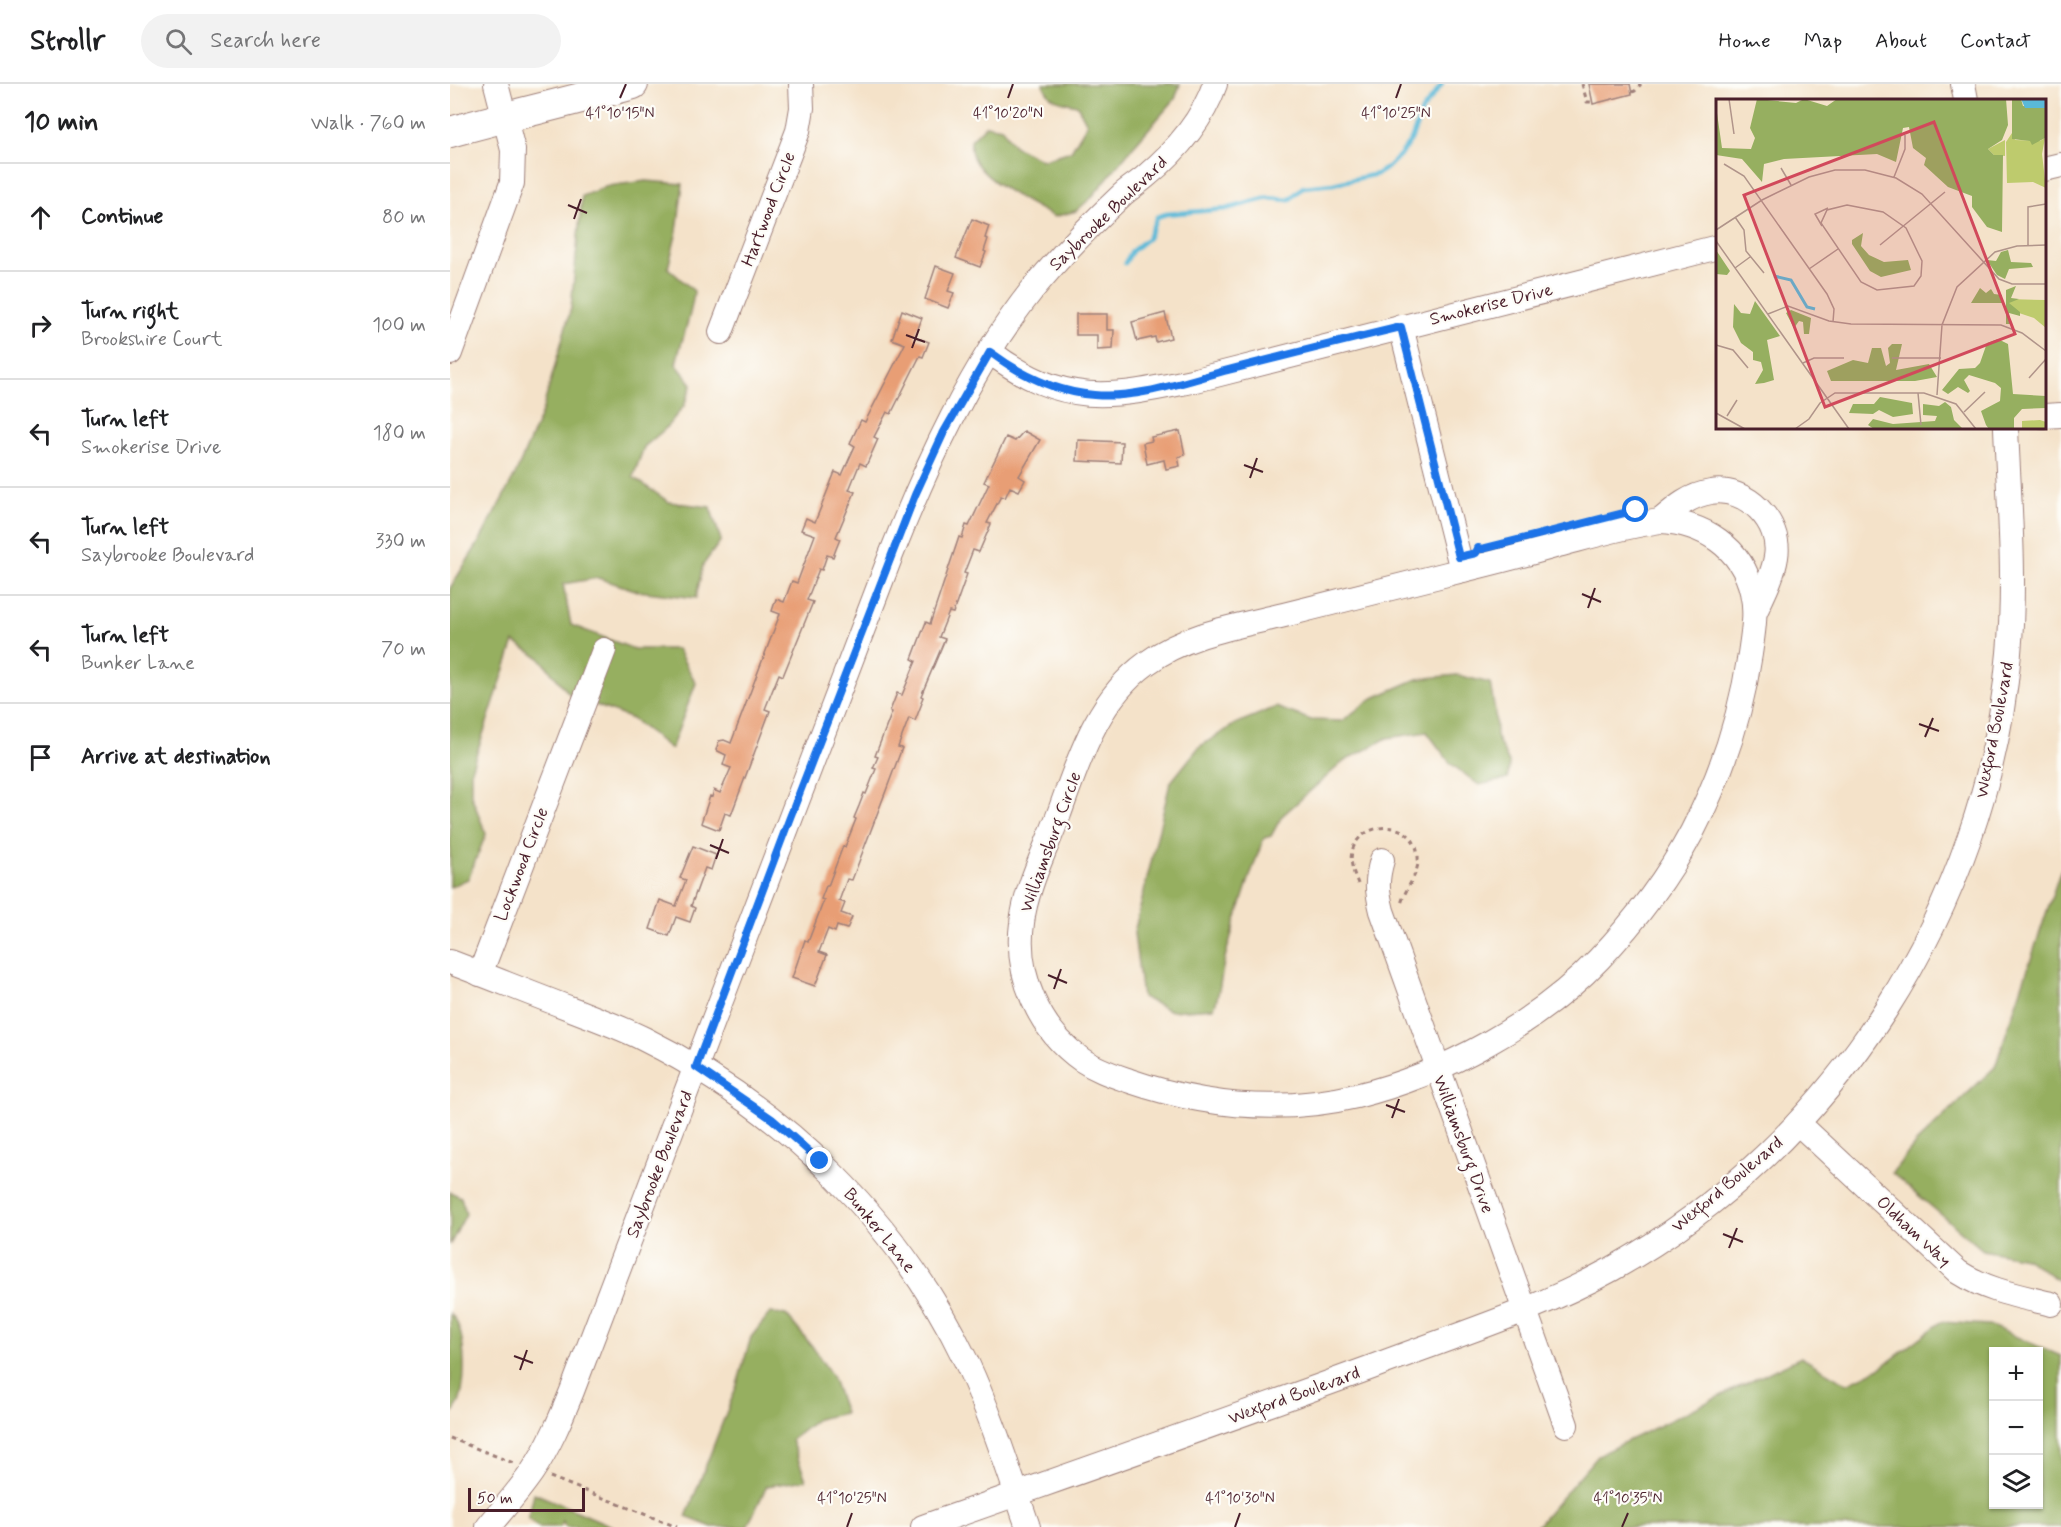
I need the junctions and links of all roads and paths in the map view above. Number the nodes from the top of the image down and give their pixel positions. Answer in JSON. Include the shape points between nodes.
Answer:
{"nodes":[{"id":1,"x":496,"y":84,"type":"edge"},
{"id":2,"x":633,"y":84,"type":"edge"},
{"id":3,"x":801,"y":84,"type":"edge"},
{"id":4,"x":1215,"y":84,"type":"edge"},
{"id":5,"x":1582,"y":84,"type":"edge"},
{"id":6,"x":1641,"y":84,"type":"edge"},
{"id":7,"x":1963,"y":84,"type":"edge"},
{"id":8,"x":1632,"y":92,"type":"dead end"},
{"id":9,"x":1966,"y":99,"type":"edge"},
{"id":10,"x":1593,"y":102,"type":"dead end"},
{"id":11,"x":506,"y":116,"type":"junction"},
{"id":12,"x":450,"y":132,"type":"edge"},
{"id":13,"x":2061,"y":165,"type":"edge"},
{"id":14,"x":2046,"y":169,"type":"edge"},
{"id":15,"x":1716,"y":248,"type":"edge"},
{"id":16,"x":1401,"y":327,"type":"junction"},
{"id":17,"x":721,"y":332,"type":"dead end"},
{"id":18,"x":450,"y":352,"type":"edge"},
{"id":19,"x":990,"y":352,"type":"junction"},
{"id":20,"x":2061,"y":415,"type":"edge"},
{"id":21,"x":2046,"y":416,"type":"edge"},
{"id":22,"x":2006,"y":429,"type":"edge"},
{"id":23,"x":1660,"y":521,"type":"junction"},
{"id":24,"x":1462,"y":570,"type":"junction"},
{"id":25,"x":1754,"y":614,"type":"junction"},
{"id":26,"x":604,"y":650,"type":"dead end"},
{"id":27,"x":1382,"y":860,"type":"dead end"},
{"id":28,"x":1358,"y":885,"type":"dead end"},
{"id":29,"x":1401,"y":905,"type":"dead end"},
{"id":30,"x":450,"y":962,"type":"edge"},
{"id":31,"x":480,"y":974,"type":"junction"},
{"id":32,"x":696,"y":1067,"type":"junction"},
{"id":33,"x":1438,"y":1070,"type":"junction"},
{"id":34,"x":1798,"y":1123,"type":"junction"},
{"id":35,"x":2051,"y":1304,"type":"dead end"},
{"id":36,"x":1524,"y":1311,"type":"junction"},
{"id":37,"x":1566,"y":1425,"type":"dead end"},
{"id":38,"x":450,"y":1438,"type":"edge"},
{"id":39,"x":524,"y":1466,"type":"dead end"},
{"id":40,"x":542,"y":1474,"type":"dead end"},
{"id":41,"x":1016,"y":1494,"type":"junction"},
{"id":42,"x":488,"y":1527,"type":"edge"},
{"id":43,"x":677,"y":1527,"type":"edge"},
{"id":44,"x":923,"y":1527,"type":"edge"},
{"id":45,"x":1028,"y":1527,"type":"edge"}],
"edges":[{"from":1,"to":11,"type":"street"},
{"from":2,"to":11,"type":"main road"},
{"from":3,"to":17,"type":"street","name":"Hartwood Circle","via":[[798,131]]},
{"from":4,"to":19,"type":"street","name":"Saybrooke Boulevard","via":[[1200,118],[1186,137],[1071,246],[1020,306]]},
{"from":5,"to":10,"type":"path","via":[[1587,102]]},
{"from":6,"to":8,"type":"path"},
{"from":7,"to":9,"type":"street"},
{"from":11,"to":12,"type":"main road"},
{"from":11,"to":18,"type":"street","via":[[513,150],[512,183]]},
{"from":13,"to":14,"type":"street"},
{"from":15,"to":16,"type":"street","name":"Smokerise Drive"},
{"from":16,"to":19,"type":"street","name":"Smokerise Drive","via":[[1196,380],[1116,395],[1058,388],[1028,376]]},
{"from":16,"to":24,"type":"street"},
{"from":19,"to":32,"type":"street","name":"Saybrooke Boulevard","via":[[944,432],[915,495]]},
{"from":20,"to":21,"type":"street"},
{"from":22,"to":34,"type":"street","name":"Wexford Boulevard","via":[[2012,561],[2009,653],[1984,792],[1949,891],[1920,952],[1863,1045]]},
{"from":23,"to":24,"type":"street","name":"Williamsburg Circle","via":[[1598,533]]},
{"from":23,"to":25,"type":"street","name":"Williamsburg Circle","via":[[1694,526],[1724,545],[1747,576]]},
{"from":23,"to":25,"type":"street","via":[[1679,505],[1713,491],[1732,493],[1754,504],[1770,522],[1777,556]]},
{"from":24,"to":33,"type":"street","name":"Williamsburg Circle","via":[[1188,640],[1144,664],[1114,694],[1094,726],[1022,921],[1026,982],[1039,1012],[1071,1051],[1106,1072],[1168,1094],[1231,1105],[1263,1106],[1335,1100]]},
{"from":25,"to":33,"type":"street","name":"Williamsburg Circle","via":[[1747,672],[1731,740],[1702,812],[1659,886],[1596,963],[1564,991],[1515,1026]]},
{"from":26,"to":31,"type":"street","name":"Lockwood Circle"},
{"from":27,"to":33,"type":"street","name":"Williamsburg Drive","via":[[1377,890],[1382,911]]},
{"from":28,"to":29,"type":"path","via":[[1352,865],[1356,843],[1379,827],[1401,830],[1410,837],[1418,855],[1416,872]]},
{"from":30,"to":31,"type":"street","name":"Bunker Lane"},
{"from":31,"to":32,"type":"street","name":"Bunker Lane","via":[[622,1029]]},
{"from":32,"to":41,"type":"street","name":"Bunker Lane","via":[[789,1132],[859,1200],[895,1245],[965,1359]]},
{"from":32,"to":42,"type":"street","name":"Saybrooke Boulevard","via":[[557,1426],[533,1471]]},
{"from":33,"to":36,"type":"street","name":"Williamsburg Drive"},
{"from":34,"to":35,"type":"street","name":"Oldham Way","via":[[1958,1272],[1997,1290]]},
{"from":34,"to":36,"type":"street","name":"Wexford Boulevard","via":[[1745,1174],[1676,1228],[1613,1269]]},
{"from":36,"to":37,"type":"street","name":"Williamsburg Drive"},
{"from":36,"to":41,"type":"street","name":"Wexford Boulevard"},
{"from":38,"to":39,"type":"path"},
{"from":40,"to":43,"type":"path"},
{"from":41,"to":44,"type":"street","name":"Wexford Boulevard"},
{"from":41,"to":45,"type":"street","name":"Bunker Lane"}]}
